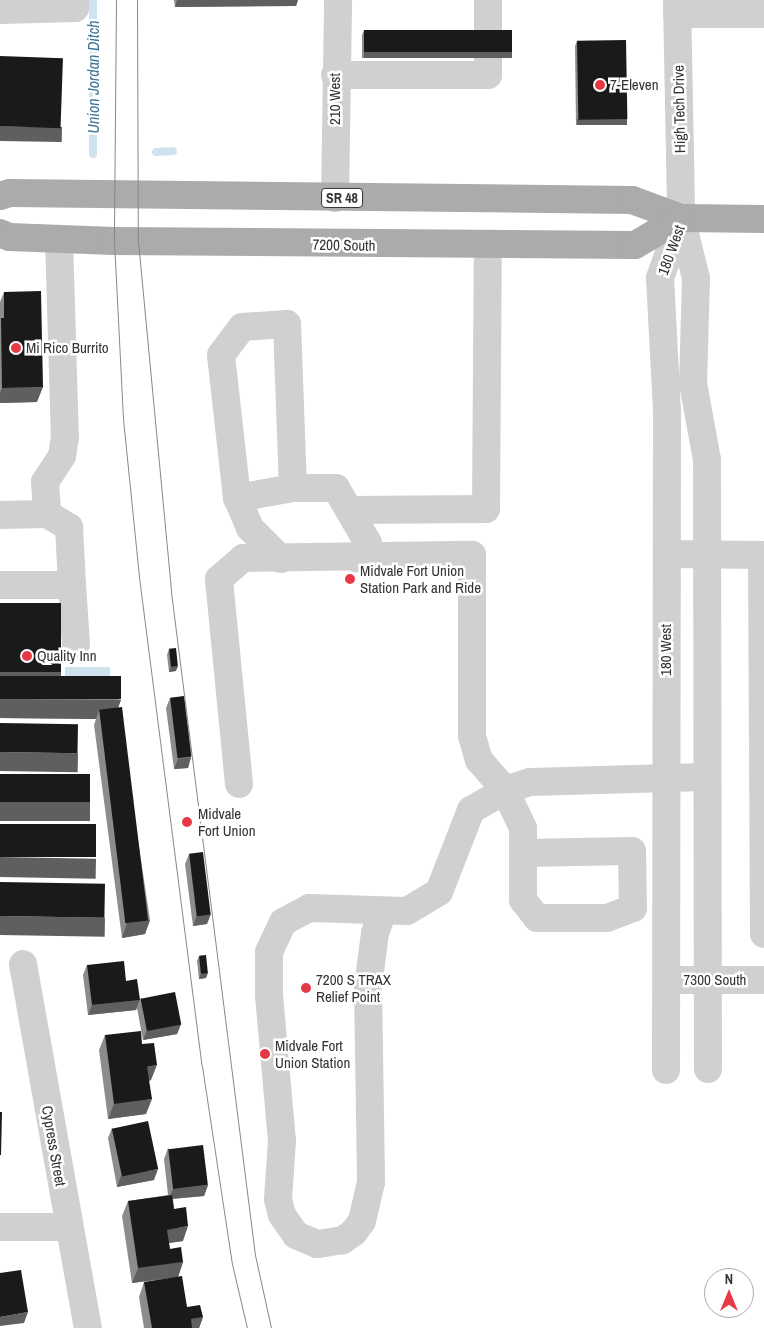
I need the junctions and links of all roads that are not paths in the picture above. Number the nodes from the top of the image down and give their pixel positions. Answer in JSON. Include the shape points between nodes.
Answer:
{"nodes":[{"id":1,"x":75,"y":0,"type":"edge"},
{"id":2,"x":338,"y":0,"type":"edge"},
{"id":3,"x":488,"y":0,"type":"edge"},
{"id":4,"x":677,"y":7,"type":"edge"},
{"id":5,"x":1,"y":8,"type":"edge"},
{"id":6,"x":764,"y":14,"type":"edge"},
{"id":7,"x":335,"y":75,"type":"junction"},
{"id":8,"x":0,"y":196,"type":"edge"},
{"id":9,"x":335,"y":198,"type":"junction"},
{"id":10,"x":681,"y":218,"type":"junction"},
{"id":11,"x":764,"y":219,"type":"edge"},
{"id":12,"x":0,"y":233,"type":"edge"},
{"id":13,"x":59,"y":239,"type":"junction"},
{"id":14,"x":488,"y":246,"type":"junction"},
{"id":15,"x":294,"y":488,"type":"junction"},
{"id":16,"x":237,"y":498,"type":"junction"},
{"id":17,"x":349,"y":510,"type":"junction"},
{"id":18,"x":46,"y":514,"type":"junction"},
{"id":19,"x":0,"y":515,"type":"edge"},
{"id":20,"x":667,"y":554,"type":"junction"},
{"id":21,"x":706,"y":554,"type":"junction"},
{"id":22,"x":763,"y":556,"type":"edge"},
{"id":23,"x":357,"y":558,"type":"junction"},
{"id":24,"x":281,"y":560,"type":"junction"},
{"id":25,"x":0,"y":585,"type":"edge"},
{"id":26,"x":72,"y":585,"type":"junction"},
{"id":27,"x":76,"y":644,"type":"dead end"},
{"id":28,"x":705,"y":777,"type":"junction"},
{"id":29,"x":666,"y":778,"type":"junction"},
{"id":30,"x":239,"y":784,"type":"dead end"},
{"id":31,"x":505,"y":790,"type":"junction"},
{"id":32,"x":523,"y":853,"type":"dead end"},
{"id":33,"x":383,"y":911,"type":"junction"},
{"id":34,"x":764,"y":934,"type":"edge"},
{"id":35,"x":23,"y":964,"type":"dead end"},
{"id":36,"x":707,"y":979,"type":"junction"},
{"id":37,"x":667,"y":980,"type":"junction"},
{"id":38,"x":764,"y":980,"type":"edge"},
{"id":39,"x":708,"y":1069,"type":"dead end"},
{"id":40,"x":666,"y":1070,"type":"dead end"},
{"id":41,"x":0,"y":1226,"type":"edge"},
{"id":42,"x":68,"y":1227,"type":"junction"},
{"id":43,"x":88,"y":1328,"type":"edge"}],
"edges":[{"from":1,"to":5,"type":"street","via":[[75,8]]},
{"from":2,"to":7,"type":"street","name":"210 West"},
{"from":3,"to":7,"type":"street","via":[[488,75]]},
{"from":4,"to":6,"type":"street"},
{"from":4,"to":10,"type":"street","name":"High Tech Drive"},
{"from":7,"to":9,"type":"street","name":"210 West"},
{"from":8,"to":9,"type":"main road","number":"SR 48","via":[[10,193]]},
{"from":9,"to":10,"type":"main road","number":"SR 48","via":[[632,200]]},
{"from":10,"to":11,"type":"main road","number":"SR 48"},
{"from":10,"to":14,"type":"main road","name":"7200 South","via":[[634,245]]},
{"from":10,"to":20,"type":"street","name":"180 West","via":[[660,278],[667,411]]},
{"from":10,"to":21,"type":"street","name":"180 West","via":[[696,278],[693,383],[707,460]]},
{"from":12,"to":13,"type":"main road","name":"7200 South","via":[[9,237]]},
{"from":13,"to":14,"type":"main road","name":"7200 South"},
{"from":13,"to":18,"type":"street","via":[[64,437],[62,456],[45,482]]},
{"from":14,"to":17,"type":"street","via":[[486,509]]},
{"from":15,"to":16,"type":"street"},
{"from":15,"to":16,"type":"street","via":[[287,324],[242,327],[221,354]]},
{"from":15,"to":17,"type":"street","via":[[336,488]]},
{"from":16,"to":24,"type":"street","via":[[250,528]]},
{"from":17,"to":23,"type":"street","via":[[368,543]]},
{"from":18,"to":19,"type":"street"},
{"from":18,"to":26,"type":"street","via":[[68,527]]},
{"from":20,"to":21,"type":"street"},
{"from":20,"to":29,"type":"street","name":"180 West"},
{"from":21,"to":22,"type":"street"},
{"from":21,"to":28,"type":"street","name":"180 West"},
{"from":22,"to":34,"type":"street"},
{"from":23,"to":24,"type":"street"},
{"from":23,"to":31,"type":"street","via":[[472,555],[472,736],[479,760]]},
{"from":24,"to":30,"type":"street","via":[[243,558],[219,579]]},
{"from":25,"to":26,"type":"street"},
{"from":26,"to":27,"type":"street"},
{"from":28,"to":29,"type":"street"},
{"from":28,"to":36,"type":"street","name":"180 West"},
{"from":29,"to":31,"type":"street","via":[[530,782]]},
{"from":29,"to":37,"type":"street","name":"180 West"},
{"from":31,"to":32,"type":"street","via":[[523,828]]},
{"from":31,"to":33,"type":"street","via":[[471,810],[439,892],[407,911]]},
{"from":33,"to":33,"type":"street","via":[[309,908],[283,922],[269,952],[269,995],[282,1141],[278,1199],[282,1215],[296,1235],[317,1244],[343,1240],[354,1232],[362,1221],[371,1182],[368,987],[375,933]]},
{"from":35,"to":42,"type":"street","name":"Cypress Street"},
{"from":36,"to":37,"type":"street","name":"7300 South"},
{"from":36,"to":38,"type":"street","name":"7300 South"},
{"from":36,"to":39,"type":"street","name":"180 West"},
{"from":37,"to":40,"type":"street","name":"180 West"},
{"from":41,"to":42,"type":"street"},
{"from":42,"to":43,"type":"street","name":"Cypress Street"}]}
